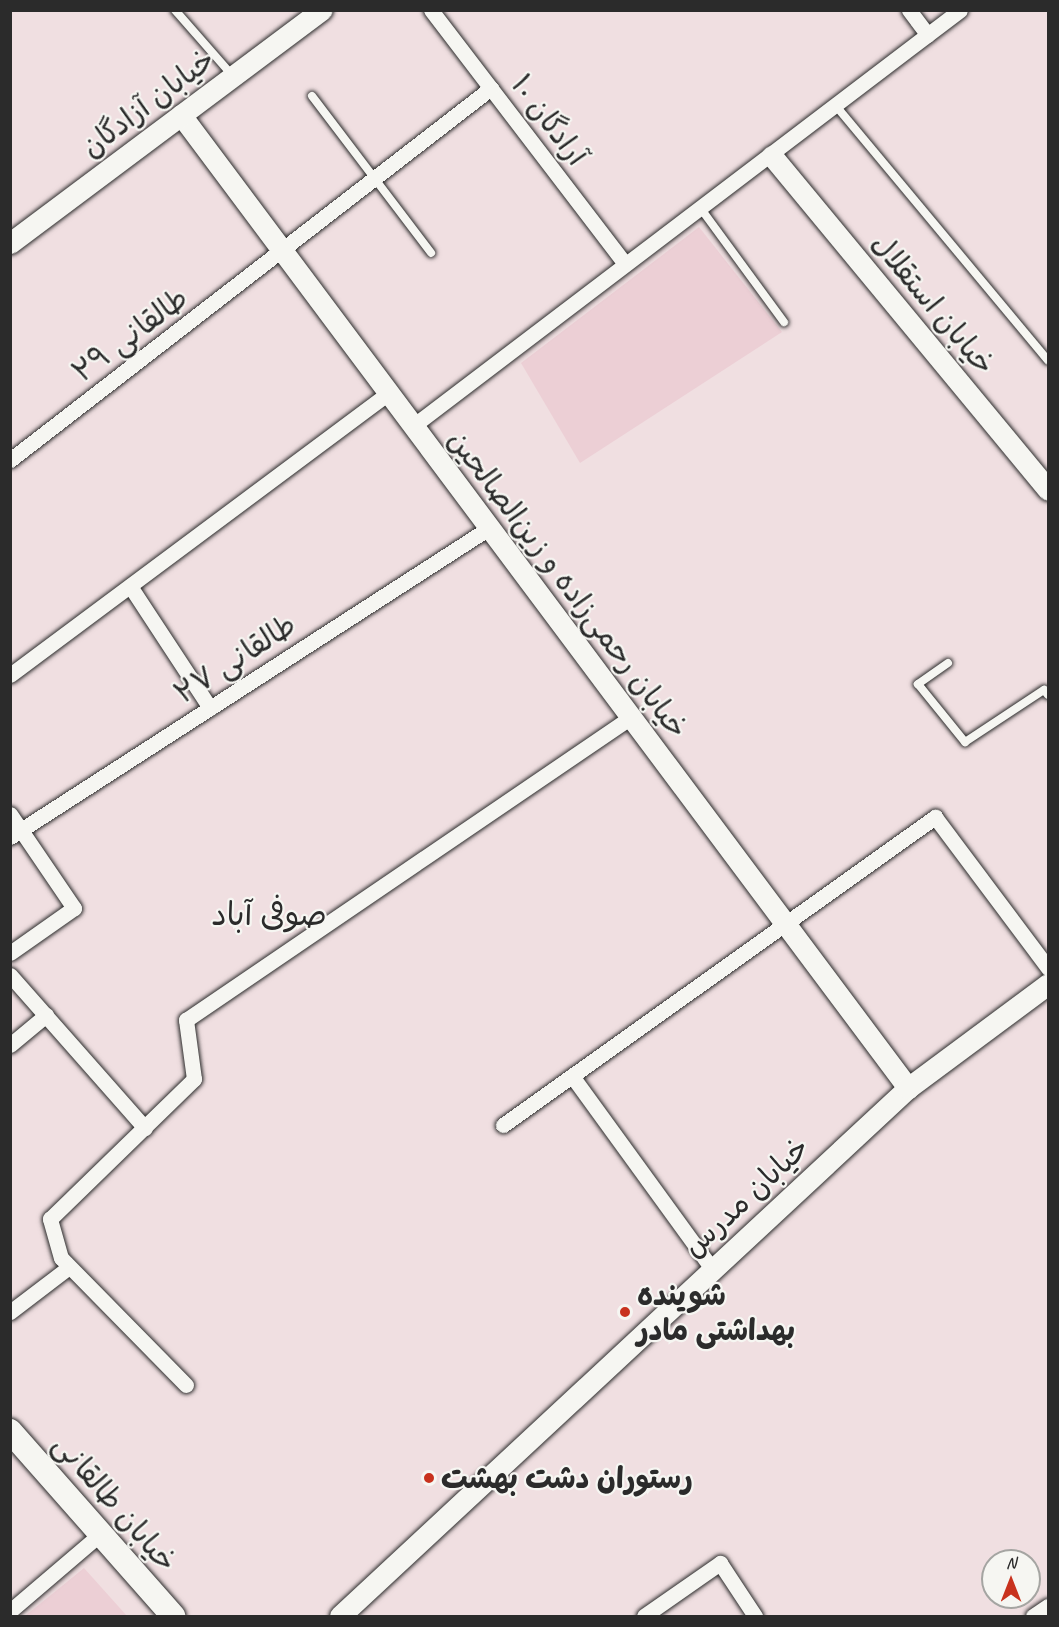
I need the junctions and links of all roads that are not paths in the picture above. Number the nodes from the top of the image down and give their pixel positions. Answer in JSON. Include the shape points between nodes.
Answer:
{"nodes":[{"id":1,"x":175,"y":10,"type":"edge"},
{"id":2,"x":321,"y":10,"type":"edge"},
{"id":3,"x":431,"y":10,"type":"edge"},
{"id":4,"x":909,"y":10,"type":"edge"},
{"id":5,"x":960,"y":10,"type":"edge"},
{"id":6,"x":928,"y":35,"type":"junction"},
{"id":7,"x":233,"y":76,"type":"junction"},
{"id":8,"x":491,"y":88,"type":"junction"},
{"id":9,"x":312,"y":96,"type":"dead end"},
{"id":10,"x":836,"y":106,"type":"junction"},
{"id":11,"x":181,"y":115,"type":"junction"},
{"id":12,"x":772,"y":156,"type":"junction"},
{"id":13,"x":375,"y":179,"type":"junction"},
{"id":14,"x":698,"y":205,"type":"junction"},
{"id":15,"x":13,"y":238,"type":"edge"},
{"id":16,"x":283,"y":252,"type":"junction"},
{"id":17,"x":431,"y":253,"type":"dead end"},
{"id":18,"x":624,"y":262,"type":"junction"},
{"id":19,"x":784,"y":322,"type":"dead end"},
{"id":20,"x":1048,"y":360,"type":"edge"},
{"id":21,"x":389,"y":393,"type":"junction"},
{"id":22,"x":413,"y":426,"type":"junction"},
{"id":23,"x":10,"y":460,"type":"edge"},
{"id":24,"x":1048,"y":490,"type":"edge"},
{"id":25,"x":489,"y":528,"type":"junction"},
{"id":26,"x":130,"y":586,"type":"junction"},
{"id":27,"x":948,"y":663,"type":"dead end"},
{"id":28,"x":10,"y":675,"type":"edge"},
{"id":29,"x":1048,"y":695,"type":"edge"},
{"id":30,"x":210,"y":708,"type":"junction"},
{"id":31,"x":631,"y":717,"type":"junction"},
{"id":32,"x":10,"y":814,"type":"edge"},
{"id":33,"x":16,"y":833,"type":"edge"},
{"id":34,"x":786,"y":924,"type":"junction"},
{"id":35,"x":10,"y":953,"type":"edge"},
{"id":36,"x":1048,"y":968,"type":"edge"},
{"id":37,"x":10,"y":975,"type":"edge"},
{"id":38,"x":1048,"y":984,"type":"edge"},
{"id":39,"x":46,"y":1015,"type":"junction"},
{"id":40,"x":10,"y":1045,"type":"edge"},
{"id":41,"x":572,"y":1076,"type":"junction"},
{"id":42,"x":908,"y":1088,"type":"junction"},
{"id":43,"x":503,"y":1125,"type":"dead end"},
{"id":44,"x":145,"y":1128,"type":"junction"},
{"id":45,"x":69,"y":1267,"type":"junction"},
{"id":46,"x":712,"y":1269,"type":"junction"},
{"id":47,"x":10,"y":1312,"type":"edge"},
{"id":48,"x":186,"y":1385,"type":"dead end"},
{"id":49,"x":10,"y":1431,"type":"edge"},
{"id":50,"x":100,"y":1534,"type":"junction"},
{"id":51,"x":1048,"y":1606,"type":"edge"},
{"id":52,"x":10,"y":1611,"type":"edge"},
{"id":53,"x":173,"y":1617,"type":"edge"},
{"id":54,"x":340,"y":1617,"type":"edge"},
{"id":55,"x":644,"y":1617,"type":"edge"},
{"id":56,"x":755,"y":1617,"type":"edge"},
{"id":57,"x":1033,"y":1617,"type":"edge"}],
"edges":[{"from":1,"to":7,"type":"lane"},
{"from":2,"to":7,"type":"street","name":"خیابان آزادگان"},
{"from":3,"to":8,"type":"street","name":"آرادگان ۱۰"},
{"from":4,"to":6,"type":"street"},
{"from":5,"to":6,"type":"street"},
{"from":6,"to":10,"type":"street"},
{"from":7,"to":11,"type":"street","name":"خیابان آزادگان"},
{"from":8,"to":13,"type":"street","name":"طالقانی ۲۹"},
{"from":8,"to":18,"type":"street","name":"آرادگان ۱۰"},
{"from":9,"to":13,"type":"lane"},
{"from":10,"to":12,"type":"street"},
{"from":10,"to":20,"type":"lane"},
{"from":11,"to":15,"type":"street","name":"خیابان آزادگان"},
{"from":11,"to":16,"type":"street","name":"خیابان رحمی‌زاده و زین‌الصالحین"},
{"from":12,"to":14,"type":"street"},
{"from":12,"to":24,"type":"street","name":"خیابان استقلال"},
{"from":13,"to":16,"type":"street","name":"طالقانی ۲۹"},
{"from":13,"to":17,"type":"lane"},
{"from":14,"to":18,"type":"street"},
{"from":14,"to":19,"type":"lane"},
{"from":16,"to":21,"type":"street","name":"خیابان رحمی‌زاده و زین‌الصالحین"},
{"from":16,"to":23,"type":"street","name":"طالقانی ۲۹"},
{"from":18,"to":22,"type":"street"},
{"from":21,"to":22,"type":"street","name":"خیابان رحمی‌زاده و زین‌الصالحین"},
{"from":21,"to":26,"type":"street"},
{"from":22,"to":25,"type":"street","name":"خیابان رحمی‌زاده و زین‌الصالحین"},
{"from":25,"to":30,"type":"street","name":"طالقانی ۲۷"},
{"from":25,"to":31,"type":"street","name":"خیابان رحمی‌زاده و زین‌الصالحین"},
{"from":26,"to":28,"type":"street"},
{"from":26,"to":30,"type":"street"},
{"from":27,"to":29,"type":"lane","via":[[918,684],[966,742],[1044,690]]},
{"from":30,"to":33,"type":"street","name":"طالقانی ۲۷"},
{"from":31,"to":34,"type":"street","name":"خیابان رحمی‌زاده و زین‌الصالحین"},
{"from":31,"to":44,"type":"street","via":[[186,1020],[194,1080]]},
{"from":32,"to":33,"type":"street"},
{"from":33,"to":35,"type":"street","via":[[74,908]]},
{"from":34,"to":36,"type":"street","via":[[935,817]]},
{"from":34,"to":41,"type":"street"},
{"from":34,"to":42,"type":"street","name":"خیابان رحمی‌زاده و زین‌الصالحین"},
{"from":37,"to":39,"type":"street"},
{"from":38,"to":42,"type":"street","name":"خیابان مدرس"},
{"from":39,"to":40,"type":"street"},
{"from":39,"to":44,"type":"street"},
{"from":41,"to":43,"type":"street"},
{"from":41,"to":46,"type":"street"},
{"from":42,"to":46,"type":"street","name":"خیابان مدرس"},
{"from":44,"to":45,"type":"street","via":[[50,1219],[61,1258]]},
{"from":45,"to":47,"type":"street"},
{"from":45,"to":48,"type":"street"},
{"from":46,"to":54,"type":"street","name":"خیابان مدرس"},
{"from":49,"to":50,"type":"main road","name":"خیابان طالقانی"},
{"from":50,"to":52,"type":"street"},
{"from":50,"to":53,"type":"main road","name":"خیابان طالقانی"},
{"from":51,"to":57,"type":"street"},
{"from":55,"to":56,"type":"street","via":[[720,1563]]}]}
